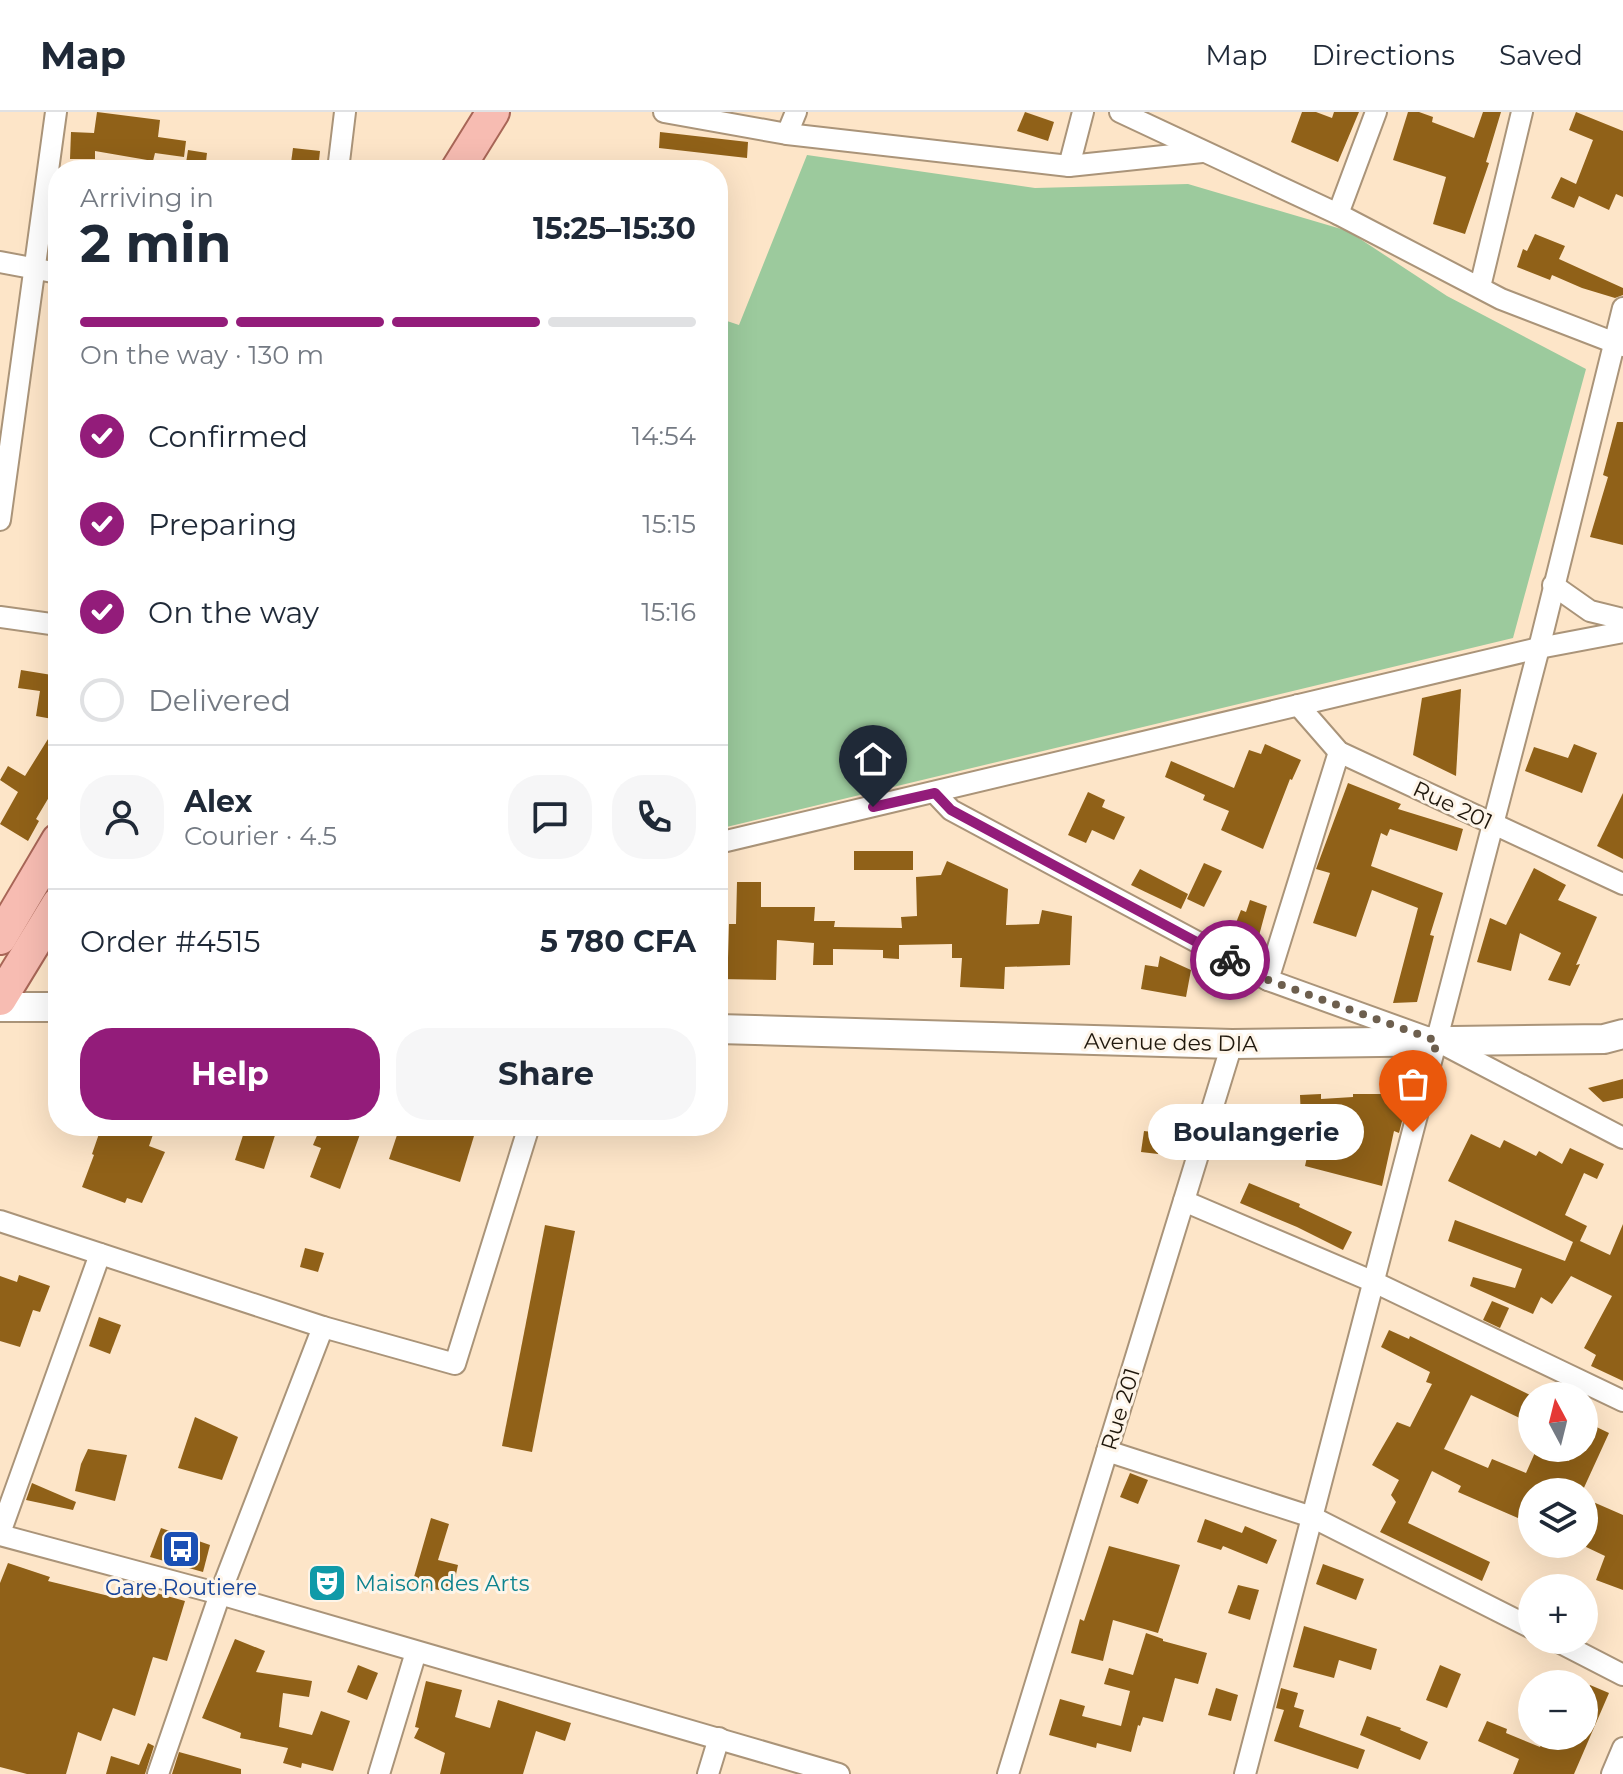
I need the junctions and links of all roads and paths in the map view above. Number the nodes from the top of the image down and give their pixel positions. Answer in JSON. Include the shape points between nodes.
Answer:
{"nodes":[{"id":1,"x":56,"y":112,"type":"edge"},
{"id":2,"x":345,"y":112,"type":"edge"},
{"id":3,"x":494,"y":112,"type":"edge"},
{"id":4,"x":664,"y":112,"type":"edge"},
{"id":5,"x":796,"y":112,"type":"edge"},
{"id":6,"x":1083,"y":112,"type":"edge"},
{"id":7,"x":1120,"y":112,"type":"edge"},
{"id":8,"x":1376,"y":112,"type":"edge"},
{"id":9,"x":1522,"y":112,"type":"edge"},
{"id":10,"x":787,"y":134,"type":"junction"},
{"id":11,"x":1202,"y":152,"type":"junction"},
{"id":12,"x":50,"y":160,"type":"edge"},
{"id":13,"x":339,"y":160,"type":"edge"},
{"id":14,"x":463,"y":160,"type":"edge"},
{"id":15,"x":472,"y":160,"type":"edge"},
{"id":16,"x":1069,"y":166,"type":"junction"},
{"id":17,"x":48,"y":172,"type":"edge"},
{"id":18,"x":1338,"y":214,"type":"junction"},
{"id":19,"x":0,"y":262,"type":"edge"},
{"id":20,"x":35,"y":269,"type":"junction"},
{"id":21,"x":48,"y":271,"type":"edge"},
{"id":22,"x":1480,"y":287,"type":"junction"},
{"id":23,"x":1623,"y":308,"type":"edge"},
{"id":24,"x":1618,"y":344,"type":"edge"},
{"id":25,"x":0,"y":520,"type":"edge"},
{"id":26,"x":1553,"y":585,"type":"junction"},
{"id":27,"x":0,"y":617,"type":"edge"},
{"id":28,"x":1623,"y":619,"type":"edge"},
{"id":29,"x":48,"y":624,"type":"edge"},
{"id":30,"x":1623,"y":632,"type":"edge"},
{"id":31,"x":1539,"y":648,"type":"junction"},
{"id":32,"x":1298,"y":705,"type":"junction"},
{"id":33,"x":1339,"y":752,"type":"junction"},
{"id":34,"x":935,"y":793,"type":"junction"},
{"id":35,"x":1493,"y":824,"type":"junction"},
{"id":36,"x":728,"y":841,"type":"edge"},
{"id":37,"x":48,"y":857,"type":"edge"},
{"id":38,"x":1623,"y":884,"type":"edge"},
{"id":39,"x":48,"y":920,"type":"edge"},
{"id":40,"x":0,"y":938,"type":"edge"},
{"id":41,"x":1268,"y":980,"type":"junction"},
{"id":42,"x":0,"y":999,"type":"edge"},
{"id":43,"x":0,"y":1007,"type":"edge"},
{"id":44,"x":48,"y":1007,"type":"edge"},
{"id":45,"x":728,"y":1029,"type":"edge"},
{"id":46,"x":1623,"y":1034,"type":"edge"},
{"id":47,"x":1437,"y":1041,"type":"junction"},
{"id":48,"x":1232,"y":1044,"type":"junction"},
{"id":49,"x":526,"y":1136,"type":"edge"},
{"id":50,"x":1623,"y":1138,"type":"edge"},
{"id":51,"x":1184,"y":1201,"type":"junction"},
{"id":52,"x":0,"y":1221,"type":"edge"},
{"id":53,"x":100,"y":1254,"type":"junction"},
{"id":54,"x":1374,"y":1282,"type":"junction"},
{"id":55,"x":323,"y":1327,"type":"junction"},
{"id":56,"x":1623,"y":1401,"type":"edge"},
{"id":57,"x":1107,"y":1451,"type":"junction"},
{"id":58,"x":1312,"y":1517,"type":"junction"},
{"id":59,"x":0,"y":1534,"type":"edge"},
{"id":60,"x":220,"y":1594,"type":"junction"},
{"id":61,"x":1518,"y":1621,"type":"edge"},
{"id":62,"x":416,"y":1652,"type":"junction"},
{"id":63,"x":1582,"y":1654,"type":"edge"},
{"id":64,"x":1623,"y":1675,"type":"edge"},
{"id":65,"x":719,"y":1738,"type":"junction"},
{"id":66,"x":1623,"y":1748,"type":"edge"},
{"id":67,"x":158,"y":1774,"type":"edge"},
{"id":68,"x":379,"y":1774,"type":"edge"},
{"id":69,"x":708,"y":1774,"type":"edge"},
{"id":70,"x":839,"y":1774,"type":"edge"},
{"id":71,"x":1008,"y":1774,"type":"edge"},
{"id":72,"x":1245,"y":1774,"type":"edge"},
{"id":73,"x":1612,"y":1774,"type":"edge"}],
"edges":[{"from":1,"to":12,"type":"street"},
{"from":2,"to":13,"type":"street"},
{"from":3,"to":14,"type":"main road"},
{"from":3,"to":15,"type":"main road"},
{"from":4,"to":10,"type":"street"},
{"from":5,"to":10,"type":"street"},
{"from":6,"to":16,"type":"street"},
{"from":7,"to":11,"type":"street"},
{"from":8,"to":18,"type":"street"},
{"from":9,"to":22,"type":"street"},
{"from":10,"to":16,"type":"street"},
{"from":11,"to":16,"type":"street"},
{"from":11,"to":18,"type":"street"},
{"from":17,"to":20,"type":"street"},
{"from":18,"to":22,"type":"street"},
{"from":19,"to":20,"type":"street"},
{"from":20,"to":21,"type":"street"},
{"from":20,"to":25,"type":"street"},
{"from":22,"to":24,"type":"street"},
{"from":23,"to":24,"type":"street"},
{"from":24,"to":26,"type":"street"},
{"from":26,"to":28,"type":"street","via":[[1590,611]]},
{"from":26,"to":31,"type":"street"},
{"from":27,"to":29,"type":"street"},
{"from":30,"to":31,"type":"street"},
{"from":31,"to":32,"type":"street"},
{"from":31,"to":35,"type":"street"},
{"from":32,"to":33,"type":"street","name":"Rue 201"},
{"from":32,"to":34,"type":"street"},
{"from":33,"to":35,"type":"street","name":"Rue 201"},
{"from":33,"to":41,"type":"street"},
{"from":34,"to":36,"type":"street"},
{"from":34,"to":41,"type":"street","via":[[951,810]]},
{"from":35,"to":38,"type":"street","name":"Rue 201"},
{"from":35,"to":47,"type":"street"},
{"from":37,"to":40,"type":"main road"},
{"from":39,"to":42,"type":"main road"},
{"from":41,"to":47,"type":"street"},
{"from":43,"to":44,"type":"street"},
{"from":45,"to":48,"type":"street","name":"Avenue des DIA"},
{"from":46,"to":47,"type":"street","name":"Avenue des DIA","via":[[1604,1039]]},
{"from":47,"to":48,"type":"street","name":"Avenue des DIA"},
{"from":47,"to":50,"type":"street"},
{"from":47,"to":54,"type":"street"},
{"from":48,"to":51,"type":"street","name":"Rue 201"},
{"from":49,"to":55,"type":"street","via":[[455,1364]]},
{"from":51,"to":54,"type":"street"},
{"from":51,"to":57,"type":"street","name":"Rue 201"},
{"from":52,"to":53,"type":"street"},
{"from":53,"to":55,"type":"street"},
{"from":53,"to":59,"type":"street"},
{"from":54,"to":56,"type":"street"},
{"from":54,"to":58,"type":"street"},
{"from":55,"to":60,"type":"street"},
{"from":57,"to":58,"type":"street"},
{"from":57,"to":71,"type":"street","name":"Rue 201"},
{"from":58,"to":61,"type":"street"},
{"from":58,"to":72,"type":"street"},
{"from":59,"to":60,"type":"street"},
{"from":60,"to":62,"type":"street"},
{"from":60,"to":67,"type":"street"},
{"from":62,"to":65,"type":"street"},
{"from":62,"to":68,"type":"street"},
{"from":63,"to":64,"type":"street"},
{"from":65,"to":69,"type":"street"},
{"from":65,"to":70,"type":"street"},
{"from":66,"to":73,"type":"street"}]}
